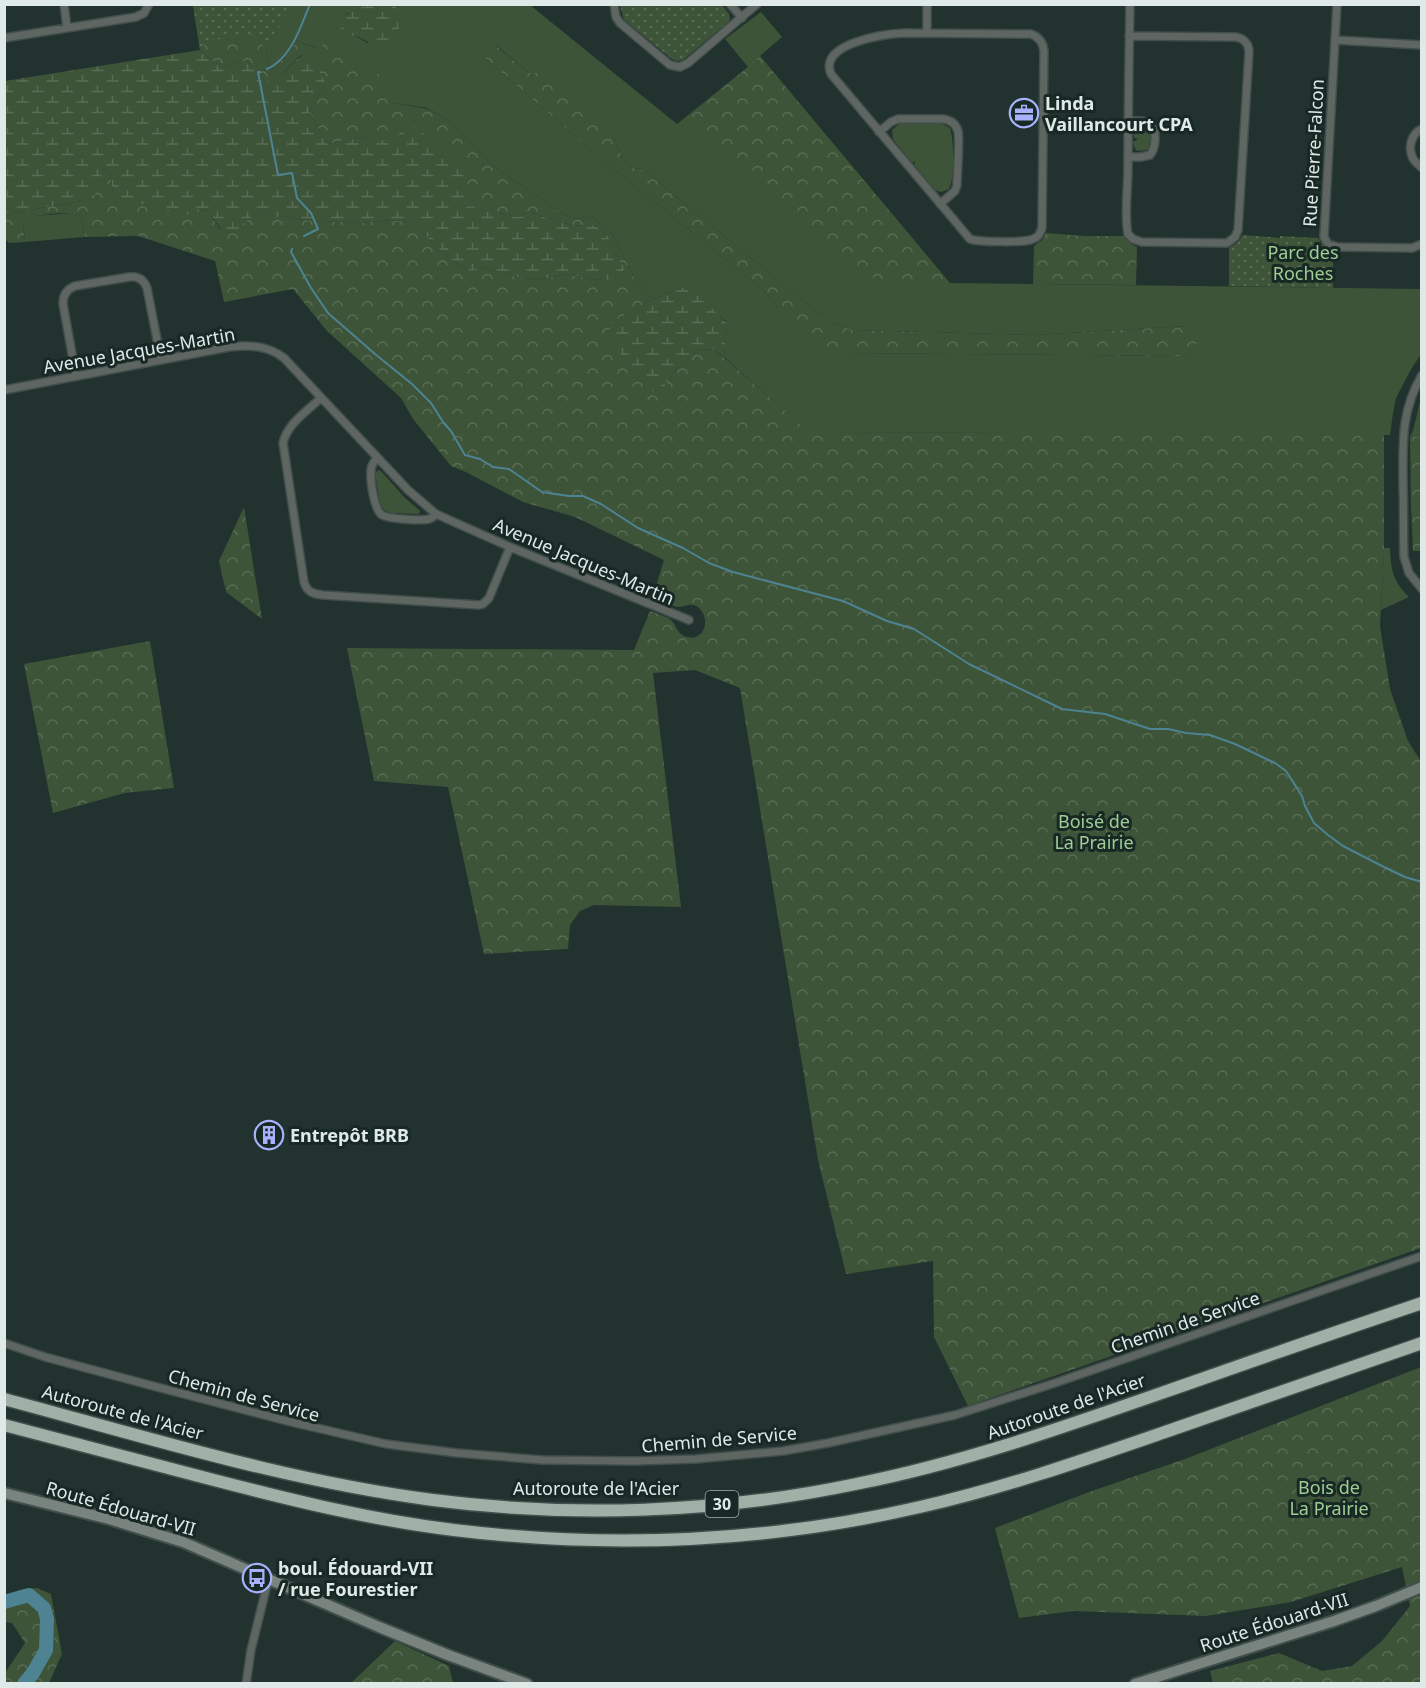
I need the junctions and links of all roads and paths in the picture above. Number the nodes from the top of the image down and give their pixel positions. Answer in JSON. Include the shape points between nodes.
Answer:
{"nodes":[{"id":1,"x":64,"y":4,"type":"edge"},
{"id":2,"x":149,"y":4,"type":"edge"},
{"id":3,"x":614,"y":4,"type":"edge"},
{"id":4,"x":730,"y":4,"type":"edge"},
{"id":5,"x":757,"y":4,"type":"edge"},
{"id":6,"x":927,"y":4,"type":"edge"},
{"id":7,"x":1130,"y":4,"type":"edge"},
{"id":8,"x":1337,"y":4,"type":"edge"},
{"id":9,"x":742,"y":18,"type":"junction"},
{"id":10,"x":67,"y":28,"type":"junction"},
{"id":11,"x":927,"y":33,"type":"junction"},
{"id":12,"x":1129,"y":36,"type":"junction"},
{"id":13,"x":4,"y":38,"type":"edge"},
{"id":14,"x":1335,"y":40,"type":"junction"},
{"id":15,"x":1422,"y":45,"type":"edge"},
{"id":16,"x":1128,"y":121,"type":"junction"},
{"id":17,"x":1422,"y":129,"type":"edge"},
{"id":18,"x":879,"y":132,"type":"junction"},
{"id":19,"x":1128,"y":157,"type":"junction"},
{"id":20,"x":1422,"y":168,"type":"edge"},
{"id":21,"x":940,"y":204,"type":"junction"},
{"id":22,"x":1422,"y":244,"type":"edge"},
{"id":23,"x":160,"y":360,"type":"junction"},
{"id":24,"x":1422,"y":375,"type":"edge"},
{"id":25,"x":76,"y":376,"type":"junction"},
{"id":26,"x":4,"y":390,"type":"edge"},
{"id":27,"x":321,"y":398,"type":"junction"},
{"id":28,"x":378,"y":458,"type":"junction"},
{"id":29,"x":436,"y":514,"type":"junction"},
{"id":30,"x":510,"y":546,"type":"junction"},
{"id":31,"x":1422,"y":589,"type":"edge"},
{"id":32,"x":689,"y":620,"type":"dead end"},
{"id":33,"x":1422,"y":1256,"type":"edge"},
{"id":34,"x":1422,"y":1303,"type":"edge"},
{"id":35,"x":4,"y":1343,"type":"edge"},
{"id":36,"x":1422,"y":1344,"type":"edge"},
{"id":37,"x":4,"y":1400,"type":"edge"},
{"id":38,"x":4,"y":1425,"type":"edge"},
{"id":39,"x":4,"y":1493,"type":"edge"},
{"id":40,"x":269,"y":1579,"type":"junction"},
{"id":41,"x":1422,"y":1587,"type":"edge"},
{"id":42,"x":246,"y":1683,"type":"edge"},
{"id":43,"x":527,"y":1683,"type":"edge"},
{"id":44,"x":1135,"y":1683,"type":"edge"}],
"edges":[{"from":1,"to":10,"type":"street"},
{"from":2,"to":10,"type":"street","via":[[144,14],[136,17]]},
{"from":3,"to":9,"type":"street","via":[[620,23],[670,65],[680,67]]},
{"from":4,"to":9,"type":"street"},
{"from":5,"to":9,"type":"street"},
{"from":6,"to":11,"type":"street"},
{"from":7,"to":12,"type":"street"},
{"from":8,"to":14,"type":"street","name":"Rue Pierre-Falcon"},
{"from":10,"to":13,"type":"street"},
{"from":11,"to":18,"type":"street","via":[[870,38],[831,57],[831,74]]},
{"from":11,"to":21,"type":"street","via":[[1030,34],[1040,40],[1044,51],[1039,235],[1026,241],[973,240]]},
{"from":12,"to":16,"type":"street"},
{"from":12,"to":19,"type":"street","via":[[1234,37],[1247,44],[1235,237],[1224,243],[1132,239],[1127,230]]},
{"from":14,"to":15,"type":"street"},
{"from":14,"to":22,"type":"street","name":"Rue Pierre-Falcon","via":[[1324,237],[1328,244],[1338,247],[1412,248]]},
{"from":16,"to":19,"type":"street"},
{"from":16,"to":19,"type":"street","via":[[1149,122],[1155,132],[1152,154]]},
{"from":17,"to":20,"type":"street","via":[[1413,136],[1411,152]]},
{"from":18,"to":21,"type":"street"},
{"from":18,"to":21,"type":"street","via":[[902,118],[943,119],[954,125],[958,134],[957,185]]},
{"from":23,"to":25,"type":"street","name":"Avenue Jacques-Martin"},
{"from":23,"to":25,"type":"street","via":[[147,288],[142,281],[129,277],[75,286],[64,294],[63,304]]},
{"from":23,"to":27,"type":"street","name":"Avenue Jacques-Martin","via":[[229,347],[261,346],[284,358]]},
{"from":24,"to":31,"type":"street","via":[[1407,407],[1403,445],[1405,559],[1410,576]]},
{"from":25,"to":26,"type":"street","name":"Avenue Jacques-Martin"},
{"from":27,"to":28,"type":"street","name":"Avenue Jacques-Martin"},
{"from":27,"to":30,"type":"street","via":[[290,427],[283,443],[307,590],[323,595],[479,605],[489,598]]},
{"from":28,"to":29,"type":"street","name":"Avenue Jacques-Martin","via":[[414,497]]},
{"from":28,"to":29,"type":"street","via":[[371,472],[375,505],[380,513],[420,520]]},
{"from":29,"to":30,"type":"street","name":"Avenue Jacques-Martin"},
{"from":30,"to":32,"type":"street","name":"Avenue Jacques-Martin"},
{"from":33,"to":35,"type":"street","name":"Chemin de Service","via":[[955,1415],[819,1445],[686,1460],[543,1460],[386,1444],[153,1386]]},
{"from":34,"to":37,"type":"highway","name":"Autoroute de l'Acier","number":"30","via":[[968,1457],[823,1491],[696,1506],[549,1509],[385,1493],[260,1467]]},
{"from":36,"to":38,"type":"highway","number":"30","via":[[973,1494],[841,1522],[698,1538],[557,1539],[386,1520],[283,1498]]},
{"from":39,"to":40,"type":"main road","name":"Route Édouard-VII","via":[[153,1532]]},
{"from":40,"to":42,"type":"street"},
{"from":40,"to":43,"type":"main road","name":"Route Édouard-VII","via":[[398,1635]]},
{"from":41,"to":44,"type":"main road","name":"Route Édouard-VII","via":[[1348,1617]]}]}
